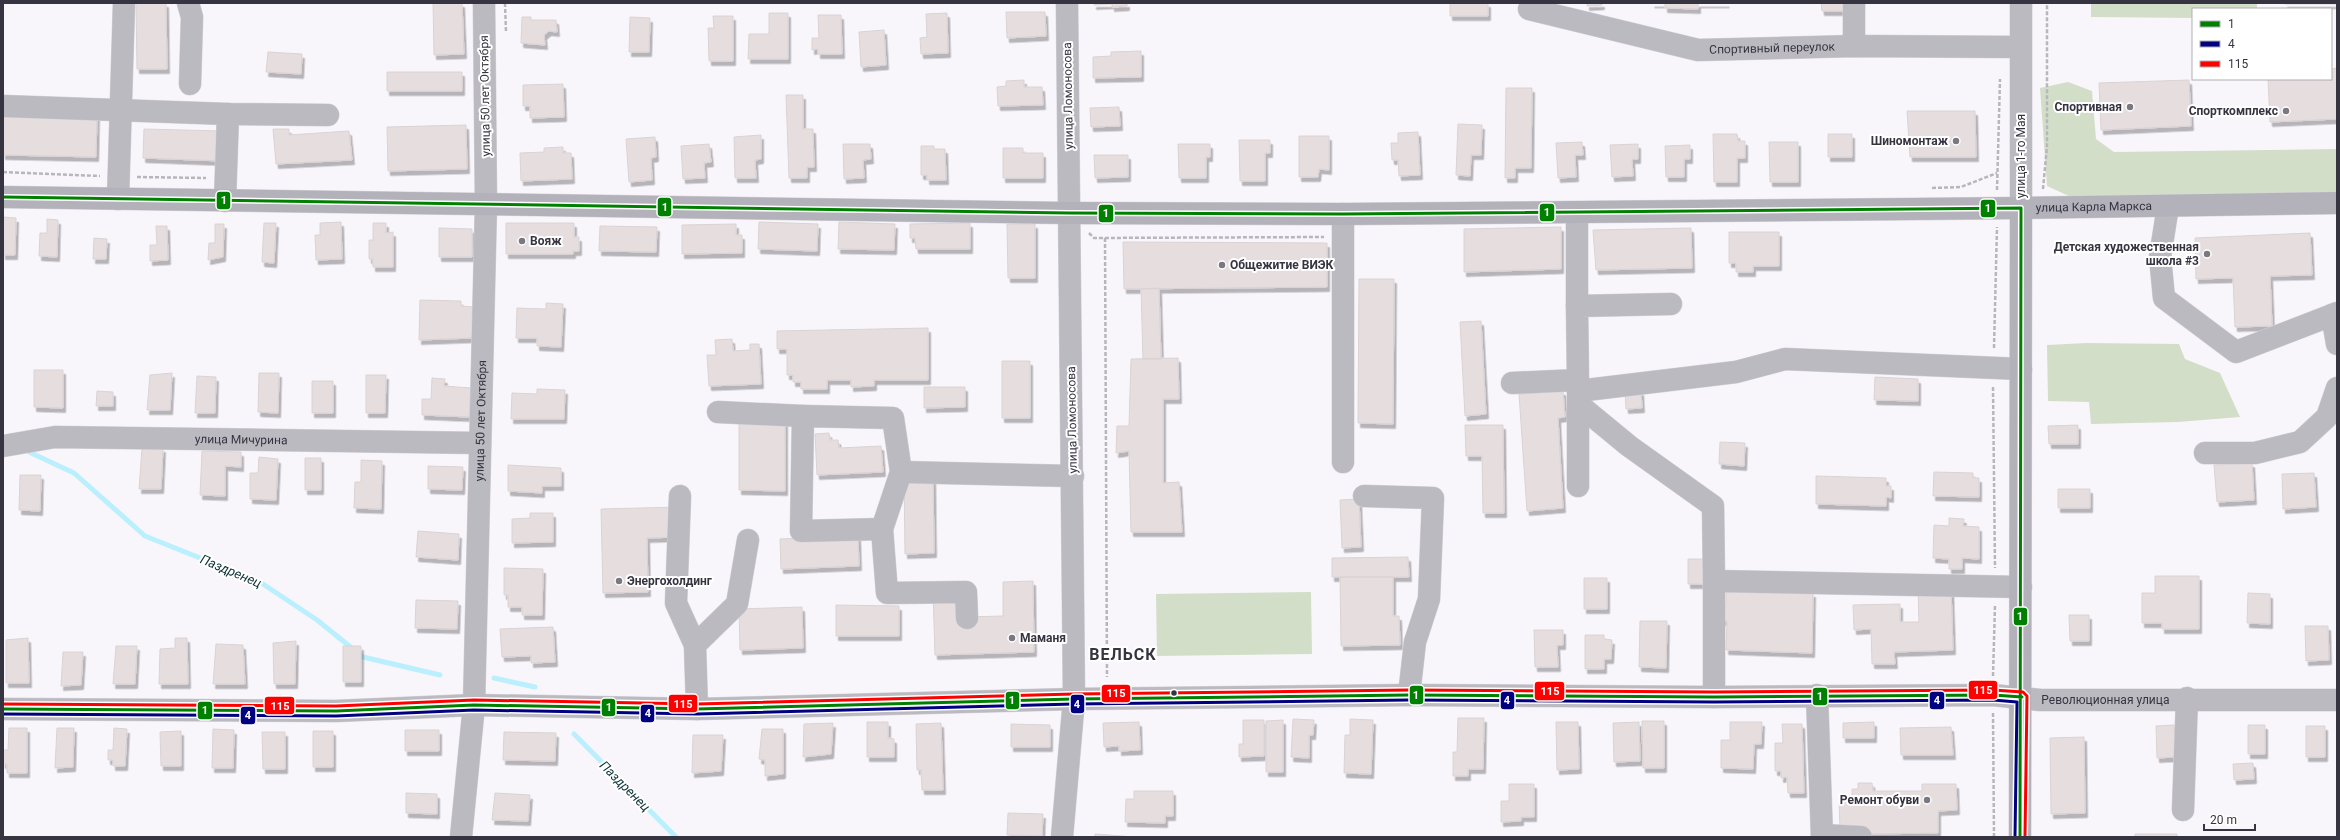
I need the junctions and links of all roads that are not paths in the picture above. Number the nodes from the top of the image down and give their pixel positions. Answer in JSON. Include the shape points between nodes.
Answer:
{"nodes":[{"id":1,"x":124,"y":3,"type":"edge"},
{"id":2,"x":188,"y":3,"type":"edge"},
{"id":3,"x":484,"y":3,"type":"edge"},
{"id":4,"x":1067,"y":3,"type":"edge"},
{"id":5,"x":1854,"y":3,"type":"edge"},
{"id":6,"x":2021,"y":3,"type":"edge"},
{"id":7,"x":1529,"y":9,"type":"dead end"},
{"id":8,"x":1854,"y":46,"type":"junction"},
{"id":9,"x":2010,"y":47,"type":"junction"},
{"id":10,"x":190,"y":84,"type":"dead end"},
{"id":11,"x":3,"y":106,"type":"edge"},
{"id":12,"x":121,"y":110,"type":"junction"},
{"id":13,"x":228,"y":114,"type":"junction"},
{"id":14,"x":328,"y":115,"type":"dead end"},
{"id":15,"x":3,"y":197,"type":"edge"},
{"id":16,"x":118,"y":199,"type":"junction"},
{"id":17,"x":225,"y":201,"type":"junction"},
{"id":18,"x":2337,"y":203,"type":"edge"},
{"id":19,"x":486,"y":204,"type":"junction"},
{"id":20,"x":2168,"y":206,"type":"junction"},
{"id":21,"x":2021,"y":208,"type":"junction"},
{"id":22,"x":1069,"y":213,"type":"junction"},
{"id":23,"x":1577,"y":213,"type":"junction"},
{"id":24,"x":1343,"y":214,"type":"junction"},
{"id":25,"x":1671,"y":304,"type":"dead end"},
{"id":26,"x":1577,"y":306,"type":"junction"},
{"id":27,"x":2334,"y":314,"type":"edge"},
{"id":28,"x":2337,"y":344,"type":"edge"},
{"id":29,"x":2021,"y":369,"type":"junction"},
{"id":30,"x":1512,"y":383,"type":"dead end"},
{"id":31,"x":2337,"y":388,"type":"edge"},
{"id":32,"x":1578,"y":392,"type":"junction"},
{"id":33,"x":718,"y":412,"type":"dead end"},
{"id":34,"x":803,"y":416,"type":"junction"},
{"id":35,"x":480,"y":443,"type":"junction"},
{"id":36,"x":3,"y":446,"type":"edge"},
{"id":37,"x":2205,"y":453,"type":"dead end"},
{"id":38,"x":1343,"y":462,"type":"dead end"},
{"id":39,"x":901,"y":472,"type":"junction"},
{"id":40,"x":1073,"y":476,"type":"junction"},
{"id":41,"x":1578,"y":486,"type":"dead end"},
{"id":42,"x":680,"y":496,"type":"dead end"},
{"id":43,"x":1364,"y":496,"type":"dead end"},
{"id":44,"x":882,"y":529,"type":"junction"},
{"id":45,"x":748,"y":540,"type":"dead end"},
{"id":46,"x":1714,"y":581,"type":"junction"},
{"id":47,"x":2021,"y":587,"type":"junction"},
{"id":48,"x":967,"y":618,"type":"dead end"},
{"id":49,"x":695,"y":646,"type":"junction"},
{"id":50,"x":1409,"y":695,"type":"junction"},
{"id":51,"x":1817,"y":695,"type":"junction"},
{"id":52,"x":1714,"y":697,"type":"junction"},
{"id":53,"x":2022,"y":698,"type":"junction"},
{"id":54,"x":2187,"y":698,"type":"junction"},
{"id":55,"x":1074,"y":699,"type":"junction"},
{"id":56,"x":2337,"y":700,"type":"edge"},
{"id":57,"x":474,"y":705,"type":"junction"},
{"id":58,"x":3,"y":708,"type":"edge"},
{"id":59,"x":697,"y":709,"type":"junction"},
{"id":60,"x":2183,"y":810,"type":"dead end"},
{"id":61,"x":1822,"y":836,"type":"edge"},
{"id":62,"x":461,"y":837,"type":"edge"},
{"id":63,"x":1062,"y":837,"type":"edge"},
{"id":64,"x":1861,"y":837,"type":"edge"},
{"id":65,"x":2020,"y":837,"type":"edge"}],
"edges":[{"from":1,"to":12,"type":"street"},
{"from":2,"to":10,"type":"street","via":[[192,17]]},
{"from":3,"to":19,"type":"street","name":"улица 50 лет Октября"},
{"from":4,"to":22,"type":"street","name":"улица Ломоносова"},
{"from":5,"to":8,"type":"street"},
{"from":6,"to":9,"type":"street","name":"улица 1-го Мая"},
{"from":7,"to":8,"type":"street","name":"Спортивный переулок","via":[[1698,50]]},
{"from":8,"to":9,"type":"street","name":"Спортивный переулок"},
{"from":9,"to":21,"type":"street","name":"улица 1-го Мая"},
{"from":11,"to":12,"type":"street"},
{"from":12,"to":13,"type":"street"},
{"from":12,"to":16,"type":"street"},
{"from":13,"to":14,"type":"street"},
{"from":13,"to":17,"type":"street"},
{"from":15,"to":16,"type":"main road","name":"улица Карла Маркса"},
{"from":16,"to":17,"type":"main road","name":"улица Карла Маркса"},
{"from":17,"to":19,"type":"main road","name":"улица Карла Маркса"},
{"from":18,"to":20,"type":"main road","name":"улица Карла Маркса"},
{"from":19,"to":22,"type":"main road","name":"улица Карла Маркса"},
{"from":19,"to":35,"type":"street","name":"улица 50 лет Октября"},
{"from":20,"to":21,"type":"main road","name":"улица Карла Маркса"},
{"from":20,"to":27,"type":"street","via":[[2160,257],[2164,298],[2236,352]]},
{"from":21,"to":23,"type":"main road","name":"улица Карла Маркса"},
{"from":21,"to":29,"type":"main road","name":"улица 1-го Мая"},
{"from":22,"to":24,"type":"main road","name":"улица Карла Маркса"},
{"from":22,"to":40,"type":"street","name":"улица Ломоносова"},
{"from":23,"to":24,"type":"main road","name":"улица Карла Маркса"},
{"from":23,"to":26,"type":"street"},
{"from":24,"to":38,"type":"street"},
{"from":25,"to":26,"type":"street"},
{"from":26,"to":32,"type":"street"},
{"from":27,"to":28,"type":"street"},
{"from":29,"to":32,"type":"street","via":[[1785,359],[1736,372]]},
{"from":29,"to":47,"type":"main road","name":"улица 1-го Мая"},
{"from":30,"to":32,"type":"street"},
{"from":31,"to":37,"type":"street","via":[[2327,417],[2300,442],[2255,452]]},
{"from":32,"to":41,"type":"street"},
{"from":32,"to":46,"type":"street","via":[[1629,446],[1713,506]]},
{"from":33,"to":34,"type":"street"},
{"from":34,"to":39,"type":"street","via":[[893,418]]},
{"from":34,"to":44,"type":"street","via":[[801,531]]},
{"from":35,"to":36,"type":"street","name":"улица Мичурина","via":[[56,437]]},
{"from":35,"to":57,"type":"street","name":"улица 50 лет Октября"},
{"from":39,"to":40,"type":"street"},
{"from":39,"to":44,"type":"street"},
{"from":40,"to":55,"type":"street","name":"улица Ломоносова"},
{"from":42,"to":49,"type":"street","via":[[676,603]]},
{"from":43,"to":50,"type":"street","via":[[1433,498],[1429,599],[1415,642]]},
{"from":44,"to":48,"type":"street","via":[[887,593],[966,592]]},
{"from":45,"to":49,"type":"street","via":[[737,604]]},
{"from":46,"to":47,"type":"street"},
{"from":46,"to":52,"type":"street"},
{"from":47,"to":53,"type":"main road","name":"улица 1-го Мая"},
{"from":49,"to":59,"type":"street"},
{"from":50,"to":52,"type":"street","name":"Революционная улица"},
{"from":50,"to":55,"type":"street","name":"Революционная улица"},
{"from":51,"to":52,"type":"street","name":"Революционная улица"},
{"from":51,"to":53,"type":"street","name":"Революционная улица","via":[[1993,695]]},
{"from":51,"to":61,"type":"street"},
{"from":53,"to":54,"type":"street","name":"Революционная улица"},
{"from":53,"to":65,"type":"main road","name":"улица 1-го Мая"},
{"from":54,"to":56,"type":"street","name":"Революционная улица"},
{"from":54,"to":60,"type":"street"},
{"from":55,"to":59,"type":"street","name":"Революционная улица"},
{"from":55,"to":63,"type":"street","name":"улица Ломоносова"},
{"from":57,"to":58,"type":"street","name":"Революционная улица","via":[[336,711]]},
{"from":57,"to":59,"type":"street","name":"Революционная улица"},
{"from":57,"to":62,"type":"street","name":"улица 50 лет Октября"},
{"from":61,"to":64,"type":"street"}]}
